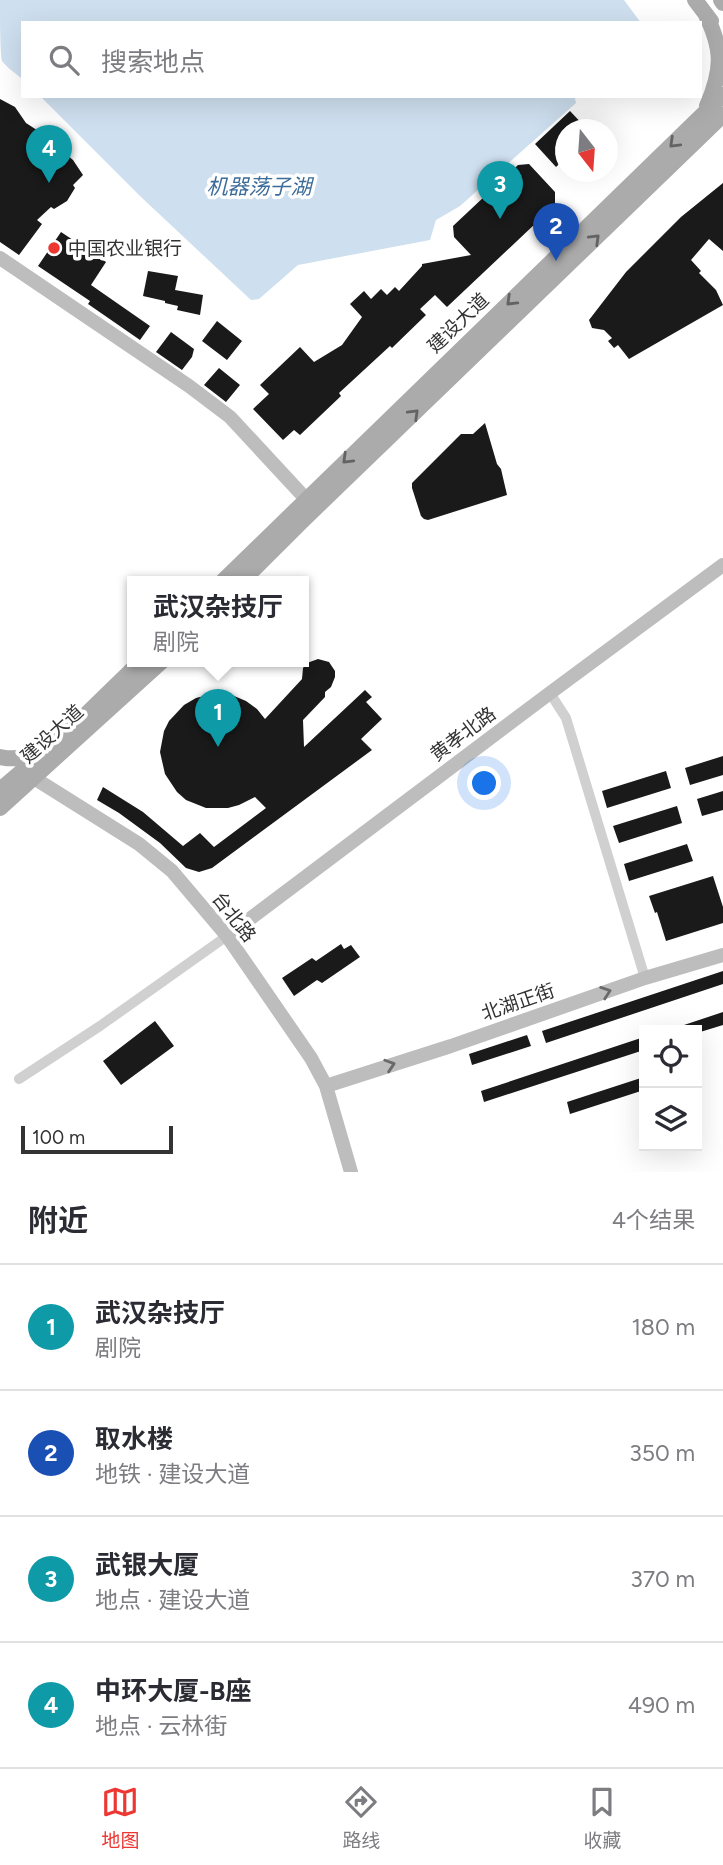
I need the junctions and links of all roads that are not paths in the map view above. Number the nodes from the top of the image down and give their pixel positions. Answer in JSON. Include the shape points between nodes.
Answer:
{"nodes":[{"id":1,"x":700,"y":7,"type":"edge"},
{"id":2,"x":723,"y":37,"type":"edge"},
{"id":3,"x":723,"y":95,"type":"edge"},
{"id":4,"x":723,"y":115,"type":"edge"},
{"id":5,"x":711,"y":123,"type":"edge"},
{"id":6,"x":0,"y":258,"type":"edge"},
{"id":7,"x":306,"y":499,"type":"junction"},
{"id":8,"x":723,"y":565,"type":"edge"},
{"id":9,"x":228,"y":576,"type":"edge"},
{"id":10,"x":247,"y":576,"type":"edge"},
{"id":11,"x":135,"y":667,"type":"edge"},
{"id":12,"x":155,"y":667,"type":"edge"},
{"id":13,"x":550,"y":693,"type":"junction"},
{"id":14,"x":66,"y":734,"type":"junction"},
{"id":15,"x":0,"y":758,"type":"edge"},
{"id":16,"x":28,"y":775,"type":"junction"},
{"id":17,"x":0,"y":790,"type":"edge"},
{"id":18,"x":0,"y":808,"type":"edge"},
{"id":19,"x":227,"y":936,"type":"junction"},
{"id":20,"x":723,"y":955,"type":"edge"},
{"id":21,"x":645,"y":978,"type":"junction"},
{"id":22,"x":19,"y":1079,"type":"dead end"},
{"id":23,"x":326,"y":1086,"type":"junction"},
{"id":24,"x":351,"y":1172,"type":"edge"}],
"edges":[{"from":1,"to":2,"type":"main road"},
{"from":1,"to":5,"type":"main road","via":[[720,47]]},
{"from":3,"to":5,"type":"main road","name":"建设大道"},
{"from":4,"to":5,"type":"main road","name":"建设大道"},
{"from":5,"to":7,"type":"main road","name":"建设大道","one_way":true},
{"from":10,"to":5,"type":"main road","name":"建设大道","one_way":true},
{"from":6,"to":7,"type":"street","via":[[230,417]]},
{"from":7,"to":9,"type":"main road","name":"建设大道"},
{"from":8,"to":13,"type":"street","name":"黄孝北路"},
{"from":11,"to":14,"type":"main road","name":"建设大道"},
{"from":12,"to":16,"type":"main road","name":"建设大道"},
{"from":13,"to":19,"type":"street","name":"黄孝北路"},
{"from":13,"to":21,"type":"street","via":[[566,718]]},
{"from":14,"to":15,"type":"main road","via":[[29,757]]},
{"from":14,"to":16,"type":"main road","name":"建设大道"},
{"from":15,"to":16,"type":"street","name":"台北路"},
{"from":16,"to":17,"type":"main road","name":"建设大道"},
{"from":16,"to":18,"type":"main road","name":"建设大道"},
{"from":16,"to":19,"type":"street","name":"台北路","via":[[139,844],[172,871]]},
{"from":19,"to":22,"type":"street"},
{"from":19,"to":23,"type":"street","name":"台北路"},
{"from":20,"to":21,"type":"street","name":"北湖正街"},
{"from":23,"to":21,"type":"street","name":"北湖正街","one_way":true},
{"from":23,"to":24,"type":"street","name":"台北路"}]}
